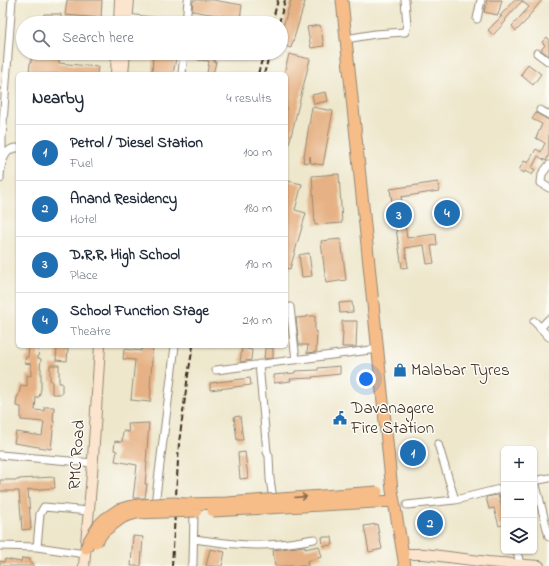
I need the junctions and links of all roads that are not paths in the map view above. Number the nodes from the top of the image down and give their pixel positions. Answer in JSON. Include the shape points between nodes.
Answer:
{"nodes":[{"id":1,"x":12,"y":0,"type":"edge"},
{"id":2,"x":120,"y":0,"type":"edge"},
{"id":3,"x":129,"y":0,"type":"edge"},
{"id":4,"x":188,"y":0,"type":"edge"},
{"id":5,"x":342,"y":0,"type":"edge"},
{"id":6,"x":405,"y":0,"type":"edge"},
{"id":7,"x":481,"y":0,"type":"edge"},
{"id":8,"x":123,"y":16,"type":"edge"},
{"id":9,"x":125,"y":16,"type":"edge"},
{"id":10,"x":187,"y":16,"type":"edge"},
{"id":11,"x":477,"y":19,"type":"dead end"},
{"id":12,"x":346,"y":39,"type":"junction"},
{"id":13,"x":537,"y":53,"type":"dead end"},
{"id":14,"x":117,"y":60,"type":"edge"},
{"id":15,"x":124,"y":60,"type":"edge"},
{"id":16,"x":183,"y":60,"type":"edge"},
{"id":17,"x":549,"y":62,"type":"edge"},
{"id":18,"x":116,"y":72,"type":"edge"},
{"id":19,"x":123,"y":72,"type":"edge"},
{"id":20,"x":182,"y":72,"type":"edge"},
{"id":21,"x":540,"y":110,"type":"dead end"},
{"id":22,"x":549,"y":115,"type":"edge"},
{"id":23,"x":16,"y":148,"type":"edge"},
{"id":24,"x":2,"y":163,"type":"junction"},
{"id":25,"x":549,"y":164,"type":"edge"},
{"id":26,"x":0,"y":172,"type":"edge"},
{"id":27,"x":0,"y":179,"type":"edge"},
{"id":28,"x":549,"y":188,"type":"edge"},
{"id":29,"x":290,"y":307,"type":"dead end"},
{"id":30,"x":549,"y":319,"type":"edge"},
{"id":31,"x":534,"y":321,"type":"dead end"},
{"id":32,"x":540,"y":328,"type":"junction"},
{"id":33,"x":549,"y":337,"type":"edge"},
{"id":34,"x":100,"y":348,"type":"edge"},
{"id":35,"x":104,"y":348,"type":"edge"},
{"id":36,"x":175,"y":348,"type":"edge"},
{"id":37,"x":378,"y":349,"type":"junction"},
{"id":38,"x":296,"y":360,"type":"junction"},
{"id":39,"x":258,"y":364,"type":"junction"},
{"id":40,"x":216,"y":370,"type":"dead end"},
{"id":41,"x":438,"y":444,"type":"dead end"},
{"id":42,"x":0,"y":455,"type":"edge"},
{"id":43,"x":93,"y":463,"type":"junction"},
{"id":44,"x":549,"y":478,"type":"edge"},
{"id":45,"x":537,"y":480,"type":"edge"},
{"id":46,"x":534,"y":482,"type":"edge"},
{"id":47,"x":501,"y":488,"type":"edge"},
{"id":48,"x":392,"y":490,"type":"junction"},
{"id":49,"x":376,"y":497,"type":"junction"},
{"id":50,"x":274,"y":499,"type":"junction"},
{"id":51,"x":455,"y":500,"type":"junction"},
{"id":52,"x":394,"y":501,"type":"junction"},
{"id":53,"x":155,"y":504,"type":"junction"},
{"id":54,"x":408,"y":505,"type":"dead end"},
{"id":55,"x":89,"y":511,"type":"junction"},
{"id":56,"x":194,"y":511,"type":"junction"},
{"id":57,"x":549,"y":537,"type":"edge"},
{"id":58,"x":194,"y":539,"type":"junction"},
{"id":59,"x":314,"y":539,"type":"dead end"},
{"id":60,"x":0,"y":546,"type":"edge"},
{"id":61,"x":37,"y":547,"type":"junction"},
{"id":62,"x":88,"y":550,"type":"junction"},
{"id":63,"x":404,"y":554,"type":"junction"},
{"id":64,"x":518,"y":554,"type":"edge"},
{"id":65,"x":520,"y":565,"type":"junction"},
{"id":66,"x":84,"y":566,"type":"edge"},
{"id":67,"x":90,"y":566,"type":"edge"},
{"id":68,"x":192,"y":566,"type":"edge"},
{"id":69,"x":405,"y":566,"type":"edge"},
{"id":70,"x":539,"y":566,"type":"edge"}],
"edges":[{"from":1,"to":24,"type":"street"},
{"from":2,"to":8,"type":"street"},
{"from":3,"to":9,"type":"street"},
{"from":4,"to":10,"type":"street"},
{"from":5,"to":12,"type":"main road"},
{"from":6,"to":12,"type":"street","via":[[405,32]]},
{"from":7,"to":11,"type":"street"},
{"from":12,"to":37,"type":"main road"},
{"from":13,"to":17,"type":"street"},
{"from":14,"to":18,"type":"street"},
{"from":15,"to":19,"type":"street"},
{"from":16,"to":20,"type":"street"},
{"from":21,"to":22,"type":"street"},
{"from":23,"to":24,"type":"street","via":[[6,154]]},
{"from":24,"to":26,"type":"street"},
{"from":25,"to":28,"type":"street","via":[[542,174],[540,183]]},
{"from":26,"to":27,"type":"street"},
{"from":29,"to":38,"type":"street"},
{"from":30,"to":32,"type":"street"},
{"from":31,"to":32,"type":"street"},
{"from":32,"to":33,"type":"street"},
{"from":34,"to":43,"type":"street","name":"RMC Road"},
{"from":35,"to":62,"type":"street","name":"RMC Road"},
{"from":36,"to":53,"type":"street"},
{"from":37,"to":38,"type":"street"},
{"from":37,"to":48,"type":"main road"},
{"from":38,"to":39,"type":"street"},
{"from":39,"to":40,"type":"street"},
{"from":39,"to":50,"type":"street"},
{"from":41,"to":51,"type":"street"},
{"from":42,"to":43,"type":"street"},
{"from":43,"to":55,"type":"street","name":"RMC Road"},
{"from":44,"to":45,"type":"street"},
{"from":46,"to":57,"type":"street"},
{"from":47,"to":51,"type":"street"},
{"from":48,"to":49,"type":"main road"},
{"from":48,"to":52,"type":"main road"},
{"from":50,"to":49,"type":"main road","one_way":true,"bridge":true},
{"from":49,"to":52,"type":"main road"},
{"from":49,"to":56,"type":"main road","bridge":true},
{"from":50,"to":53,"type":"main road","bridge":true,"via":[[227,503]]},
{"from":51,"to":54,"type":"street"},
{"from":52,"to":63,"type":"main road"},
{"from":53,"to":62,"type":"main road","bridge":true,"via":[[128,507],[111,514],[99,525],[90,539]]},
{"from":55,"to":61,"type":"street","via":[[44,507],[40,514]]},
{"from":55,"to":62,"type":"street","name":"RMC Road"},
{"from":56,"to":58,"type":"street"},
{"from":56,"to":62,"type":"main road","bridge":true,"via":[[136,513],[122,517]]},
{"from":58,"to":59,"type":"street","via":[[248,545]]},
{"from":58,"to":68,"type":"street"},
{"from":60,"to":61,"type":"street"},
{"from":61,"to":62,"type":"street"},
{"from":62,"to":66,"type":"street","name":"RMC Road"},
{"from":62,"to":67,"type":"street","name":"RMC Road"},
{"from":63,"to":65,"type":"street"},
{"from":63,"to":69,"type":"main road"},
{"from":64,"to":65,"type":"street"},
{"from":65,"to":70,"type":"street"}]}
